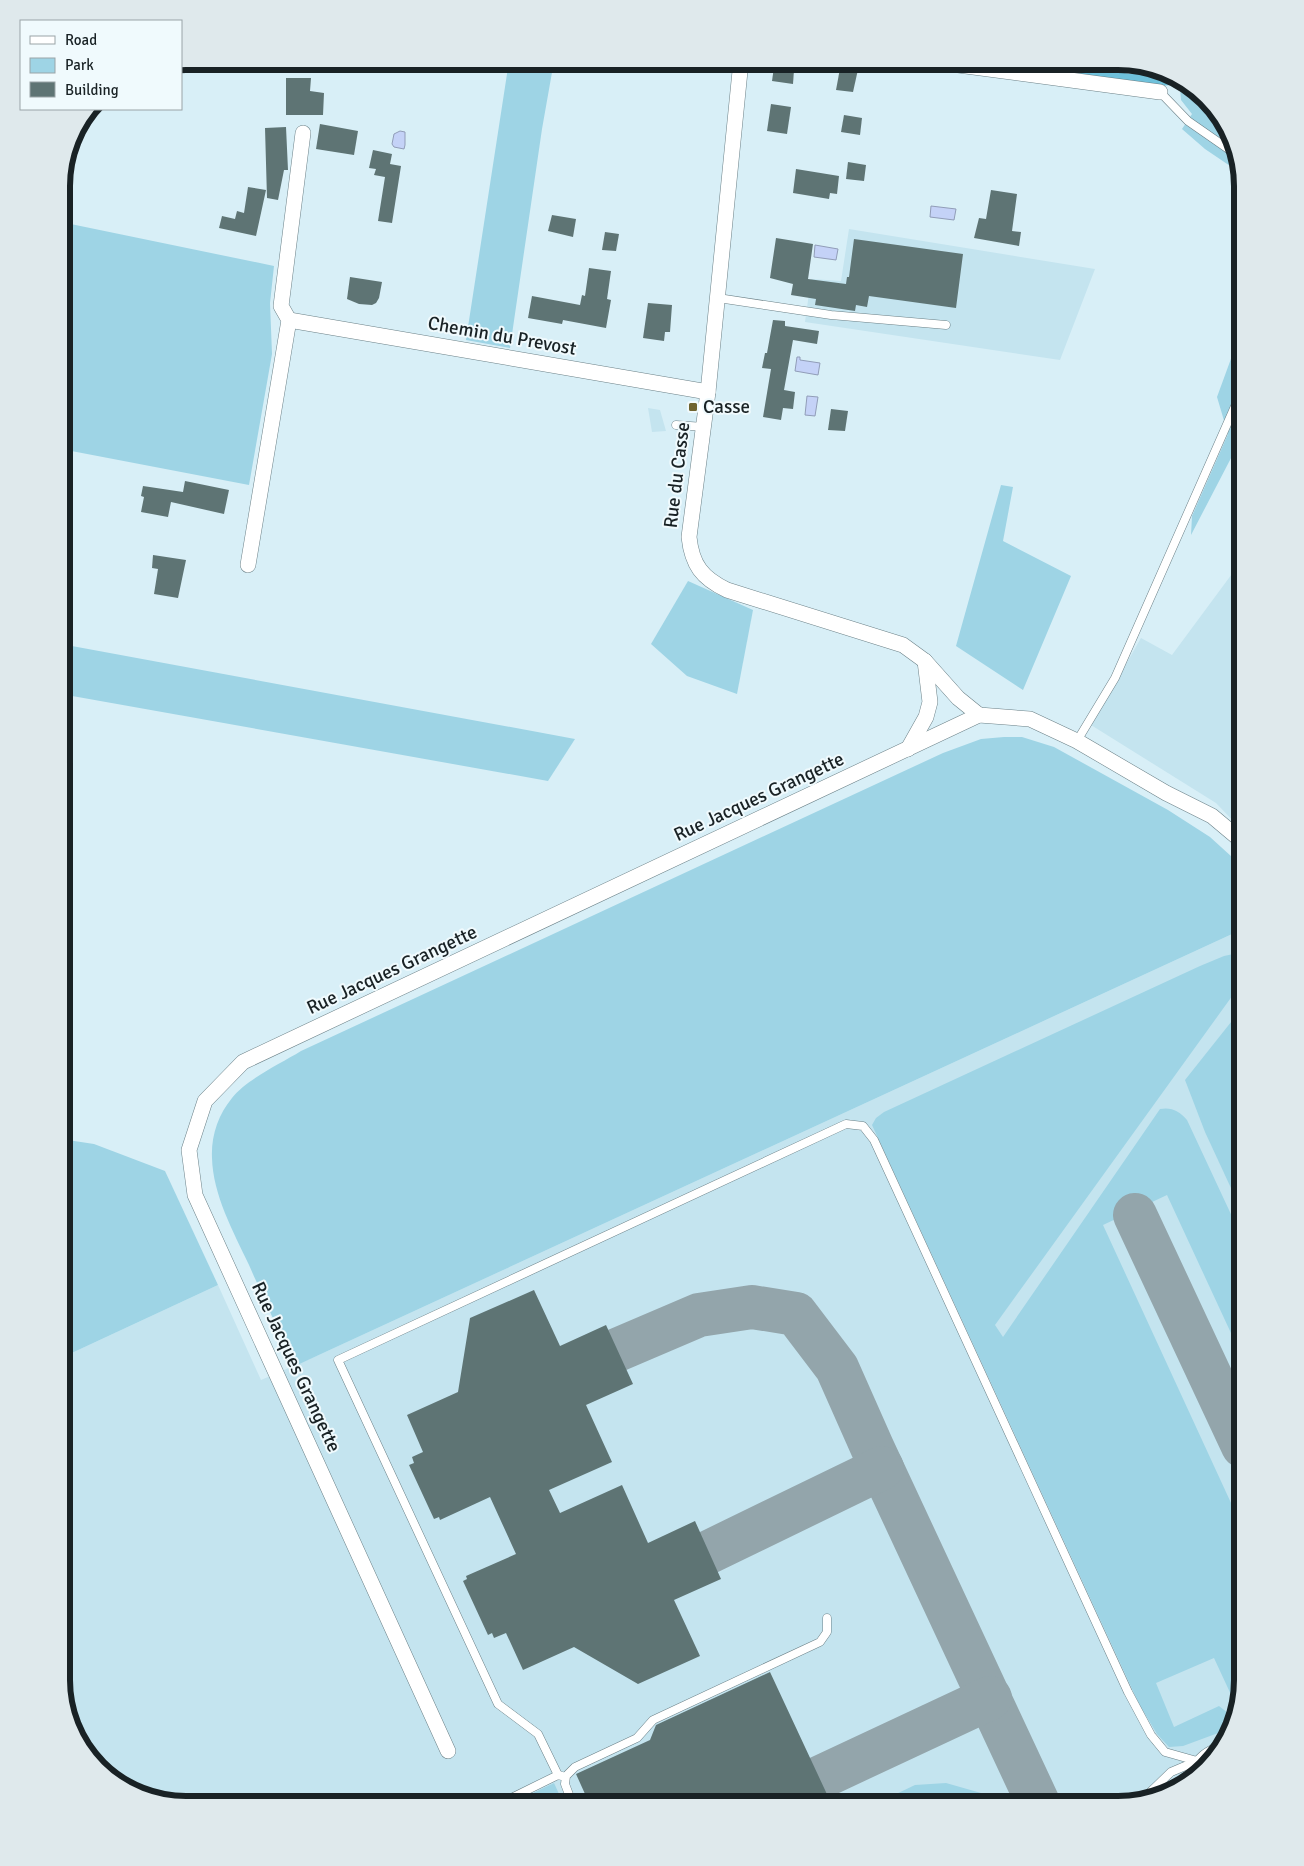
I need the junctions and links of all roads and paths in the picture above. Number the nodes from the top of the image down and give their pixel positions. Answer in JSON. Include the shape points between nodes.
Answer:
{"nodes":[{"id":1,"x":740,"y":70,"type":"edge"},
{"id":2,"x":990,"y":70,"type":"edge"},
{"id":3,"x":1160,"y":92,"type":"joint"},
{"id":4,"x":303,"y":133,"type":"dead end"},
{"id":5,"x":1227,"y":148,"type":"edge"},
{"id":6,"x":718,"y":298,"type":"junction"},
{"id":7,"x":289,"y":320,"type":"junction"},
{"id":8,"x":946,"y":325,"type":"dead end"},
{"id":9,"x":708,"y":392,"type":"junction"},
{"id":10,"x":1234,"y":408,"type":"edge"},
{"id":11,"x":676,"y":425,"type":"dead end"},
{"id":12,"x":704,"y":426,"type":"junction"},
{"id":13,"x":248,"y":565,"type":"dead end"},
{"id":14,"x":925,"y":661,"type":"junction"},
{"id":15,"x":979,"y":715,"type":"junction"},
{"id":16,"x":1077,"y":741,"type":"junction"},
{"id":17,"x":908,"y":749,"type":"junction"},
{"id":18,"x":1234,"y":834,"type":"edge"},
{"id":19,"x":827,"y":1618,"type":"dead end"},
{"id":20,"x":1211,"y":1749,"type":"edge"},
{"id":21,"x":448,"y":1751,"type":"dead end"},
{"id":22,"x":1197,"y":1761,"type":"junction"},
{"id":23,"x":1193,"y":1768,"type":"edge"},
{"id":24,"x":562,"y":1776,"type":"junction"},
{"id":25,"x":1152,"y":1791,"type":"edge"},
{"id":26,"x":517,"y":1796,"type":"edge"},
{"id":27,"x":570,"y":1796,"type":"edge"}],
"edges":[{"from":1,"to":6,"type":"street","name":"Rue du Casse"},
{"from":2,"to":3,"type":"street"},
{"from":3,"to":5,"type":"lane","via":[[1188,121]]},
{"from":4,"to":7,"type":"street","via":[[281,306]]},
{"from":6,"to":8,"type":"lane","via":[[831,315]]},
{"from":6,"to":9,"type":"street","name":"Rue du Casse"},
{"from":7,"to":9,"type":"street","name":"Chemin du Prevost"},
{"from":7,"to":13,"type":"street"},
{"from":9,"to":12,"type":"street","name":"Rue du Casse"},
{"from":10,"to":16,"type":"lane","via":[[1115,678]]},
{"from":11,"to":12,"type":"lane"},
{"from":12,"to":14,"type":"street","name":"Rue du Casse","via":[[689,537],[690,552],[704,576],[727,590],[903,645]]},
{"from":14,"to":15,"type":"street","name":"Rue du Casse","via":[[958,698]]},
{"from":14,"to":17,"type":"street","via":[[930,702],[926,717]]},
{"from":15,"to":16,"type":"street","via":[[1030,719]]},
{"from":15,"to":17,"type":"street","name":"Rue Jacques Grangette"},
{"from":16,"to":18,"type":"street","via":[[1212,816]]},
{"from":17,"to":21,"type":"street","name":"Rue Jacques Grangette","via":[[243,1062],[204,1101],[189,1150],[194,1195]]},
{"from":19,"to":24,"type":"lane","via":[[827,1632],[820,1642],[653,1720],[637,1738],[574,1767]]},
{"from":20,"to":22,"type":"lane"},
{"from":22,"to":23,"type":"lane"},
{"from":22,"to":24,"type":"lane","via":[[1166,1752],[1152,1735],[1128,1692],[874,1140],[863,1126],[846,1124],[338,1360],[498,1704],[538,1734]]},
{"from":22,"to":25,"type":"lane","via":[[1171,1772]]},
{"from":24,"to":26,"type":"lane"},
{"from":24,"to":27,"type":"lane"}]}
